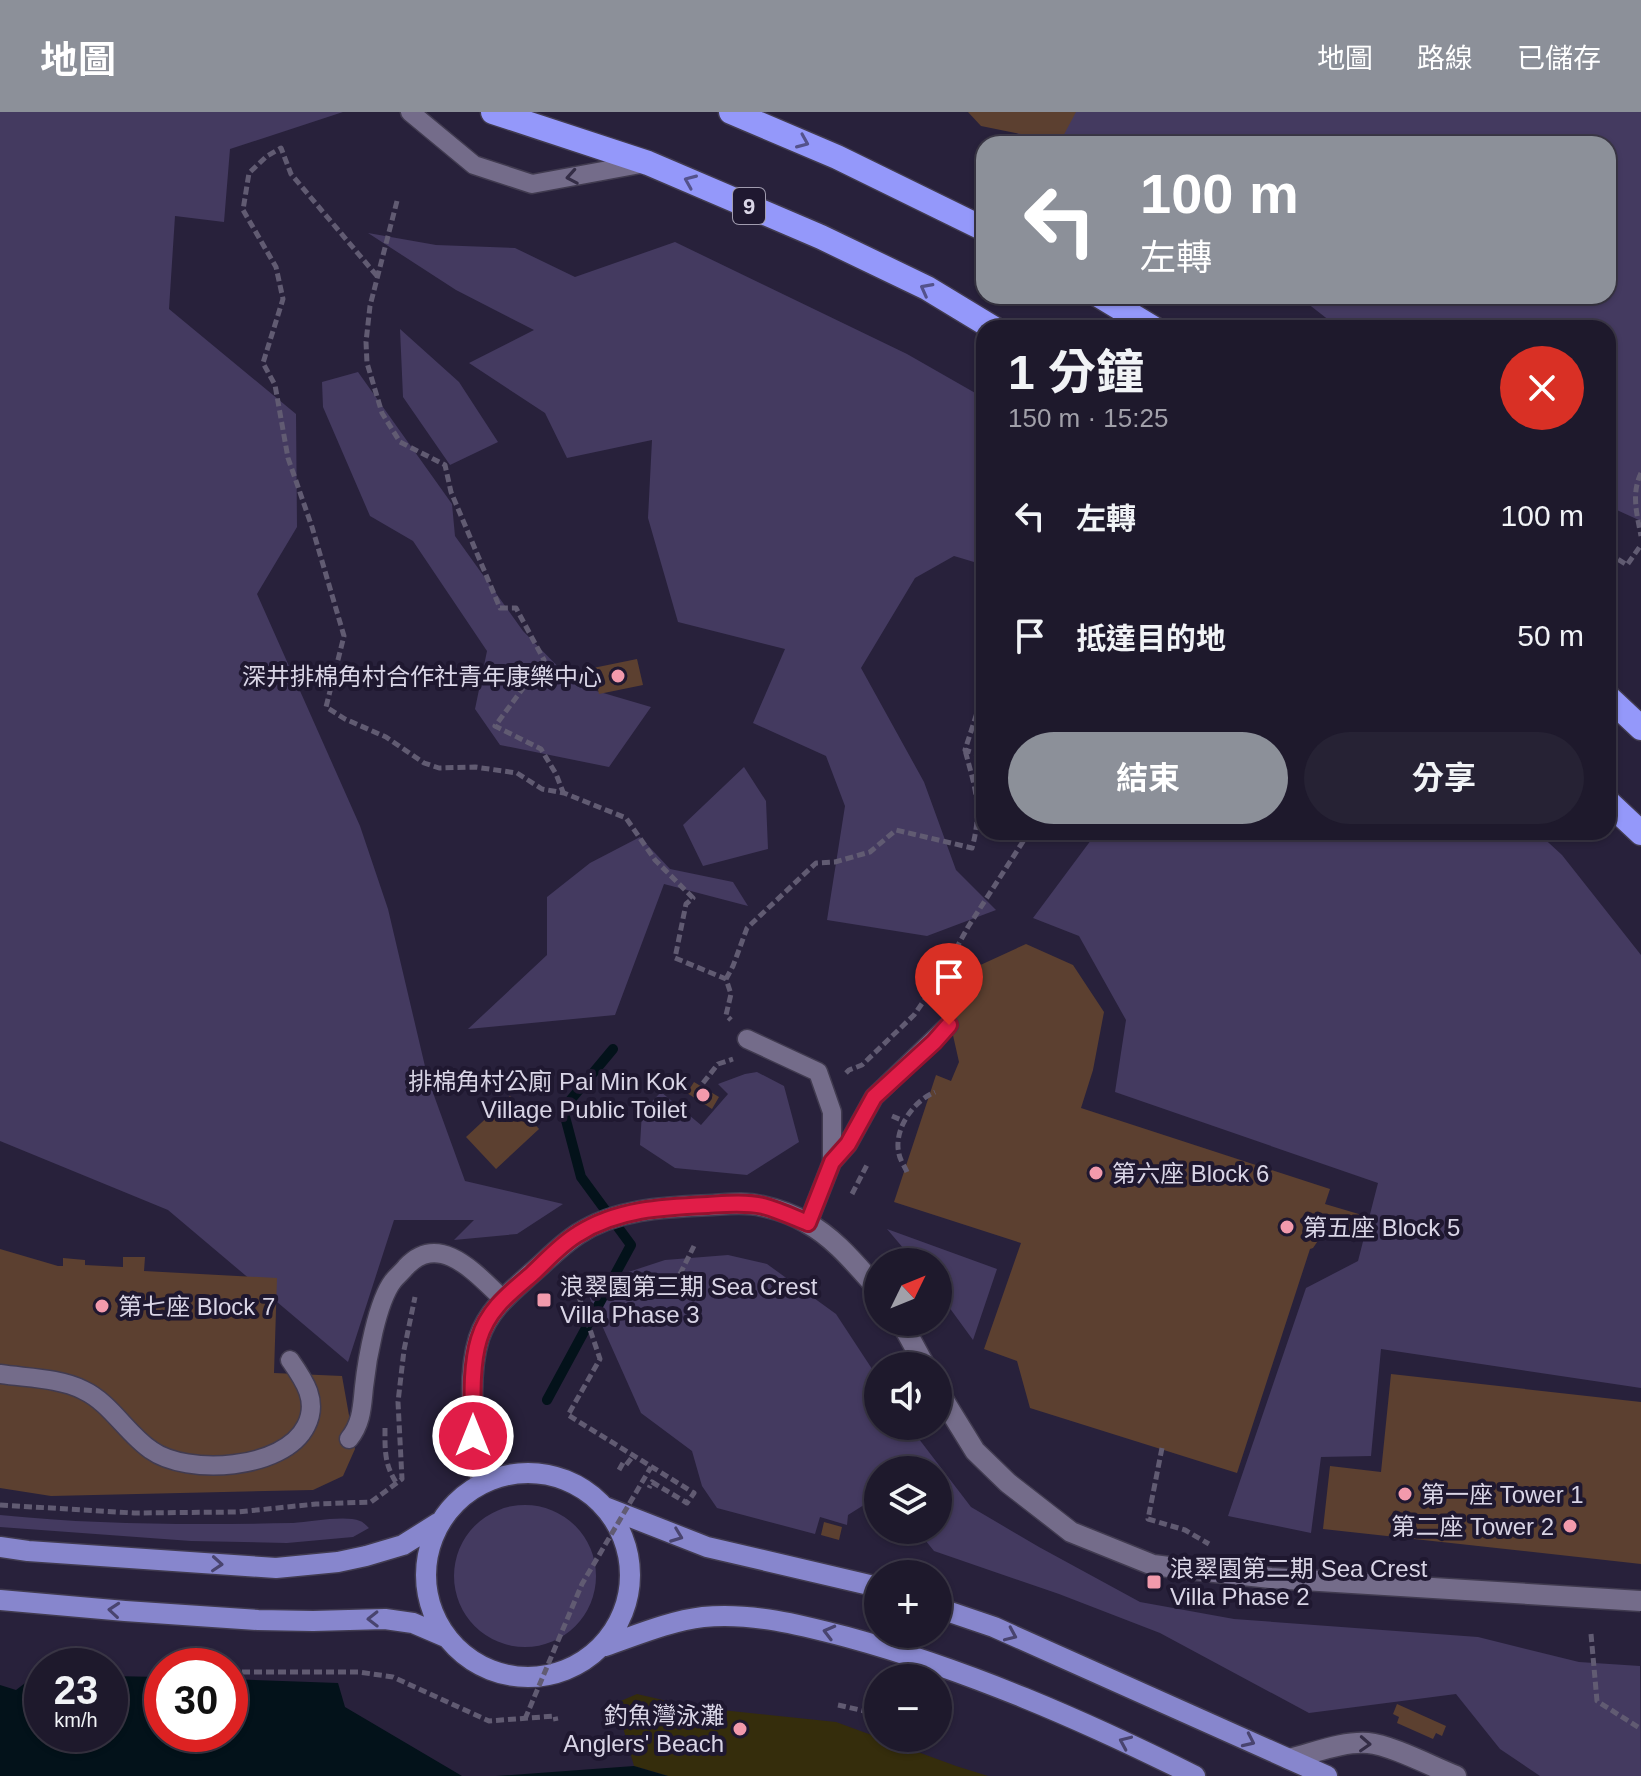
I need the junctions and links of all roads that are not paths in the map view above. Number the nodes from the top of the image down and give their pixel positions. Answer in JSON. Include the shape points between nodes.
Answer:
{"nodes":[{"id":1,"x":410,"y":112,"type":"edge"},
{"id":2,"x":493,"y":112,"type":"edge"},
{"id":3,"x":731,"y":112,"type":"edge"},
{"id":4,"x":648,"y":163,"type":"junction"},
{"id":5,"x":976,"y":225,"type":"edge"},
{"id":6,"x":1113,"y":304,"type":"edge"},
{"id":7,"x":980,"y":320,"type":"edge"},
{"id":8,"x":1140,"y":320,"type":"edge"},
{"id":9,"x":1616,"y":705,"type":"edge"},
{"id":10,"x":1641,"y":728,"type":"edge"},
{"id":11,"x":1616,"y":810,"type":"edge"},
{"id":12,"x":1641,"y":833,"type":"edge"},
{"id":13,"x":949,"y":1025,"type":"dead end"},
{"id":14,"x":747,"y":1039,"type":"road end"},
{"id":15,"x":832,"y":1162,"type":"junction"},
{"id":16,"x":808,"y":1223,"type":"junction"},
{"id":17,"x":864,"y":1275,"type":"edge"},
{"id":18,"x":502,"y":1298,"type":"junction"},
{"id":19,"x":290,"y":1360,"type":"dead end"},
{"id":20,"x":0,"y":1374,"type":"edge"},
{"id":21,"x":952,"y":1414,"type":"edge"},
{"id":22,"x":349,"y":1439,"type":"dead end"},
{"id":23,"x":481,"y":1483,"type":"junction"},
{"id":24,"x":605,"y":1507,"type":"junction"},
{"id":25,"x":438,"y":1523,"type":"junction"},
{"id":26,"x":0,"y":1547,"type":"edge"},
{"id":27,"x":864,"y":1584,"type":"edge"},
{"id":28,"x":0,"y":1600,"type":"edge"},
{"id":29,"x":1641,"y":1601,"type":"edge"},
{"id":30,"x":952,"y":1613,"type":"edge"},
{"id":31,"x":448,"y":1638,"type":"junction"},
{"id":32,"x":601,"y":1647,"type":"junction"},
{"id":33,"x":1289,"y":1759,"type":"junction"},
{"id":34,"x":1195,"y":1776,"type":"edge"},
{"id":35,"x":1327,"y":1776,"type":"edge"},
{"id":36,"x":1456,"y":1776,"type":"edge"}],
"edges":[{"from":4,"to":1,"type":"lane","one_way":true,"via":[[532,184],[474,165]]},
{"from":2,"to":4,"type":"highway","number":"9"},
{"from":3,"to":5,"type":"highway","one_way":true},
{"from":7,"to":4,"type":"highway","number":"9","one_way":true,"via":[[821,237]]},
{"from":6,"to":8,"type":"highway"},
{"from":9,"to":10,"type":"highway"},
{"from":11,"to":12,"type":"highway"},
{"from":13,"to":15,"type":"lane","via":[[874,1097]]},
{"from":14,"to":15,"type":"lane","via":[[818,1072],[832,1112]]},
{"from":15,"to":16,"type":"lane"},
{"from":16,"to":17,"type":"street"},
{"from":16,"to":18,"type":"street","via":[[760,1205],[627,1213],[578,1234]]},
{"from":18,"to":22,"type":"lane","via":[[448,1255],[430,1252],[414,1259],[391,1283],[379,1312],[361,1418]]},
{"from":18,"to":23,"type":"street","via":[[479,1339],[474,1367],[473,1436]]},
{"from":19,"to":20,"type":"lane","via":[[311,1395],[305,1430],[273,1455],[224,1465],[164,1458],[94,1395],[73,1385]]},
{"from":21,"to":29,"type":"street","bridge":true,"via":[[975,1451],[1071,1532],[1153,1565],[1271,1578]]},
{"from":23,"to":24,"type":"main road","via":[[506,1474],[560,1477]]},
{"from":23,"to":25,"type":"main road","via":[[456,1500]]},
{"from":24,"to":27,"type":"main road","one_way":true,"via":[[707,1547]]},
{"from":24,"to":32,"type":"main road","via":[[619,1526],[631,1573],[624,1612]]},
{"from":26,"to":25,"type":"main road","one_way":true,"via":[[276,1568],[366,1556],[403,1545]]},
{"from":25,"to":31,"type":"main road","via":[[427,1552],[426,1582],[432,1612]]},
{"from":31,"to":28,"type":"main road","one_way":true,"via":[[413,1623],[385,1619],[258,1620]]},
{"from":30,"to":33,"type":"main road","one_way":true},
{"from":31,"to":32,"type":"main road","via":[[471,1660],[500,1673],[532,1677],[582,1663]]},
{"from":34,"to":32,"type":"main road","one_way":true,"via":[[975,1678],[816,1629],[706,1617]]},
{"from":33,"to":35,"type":"main road"},
{"from":33,"to":36,"type":"street","one_way":true,"via":[[1370,1743]]}]}
